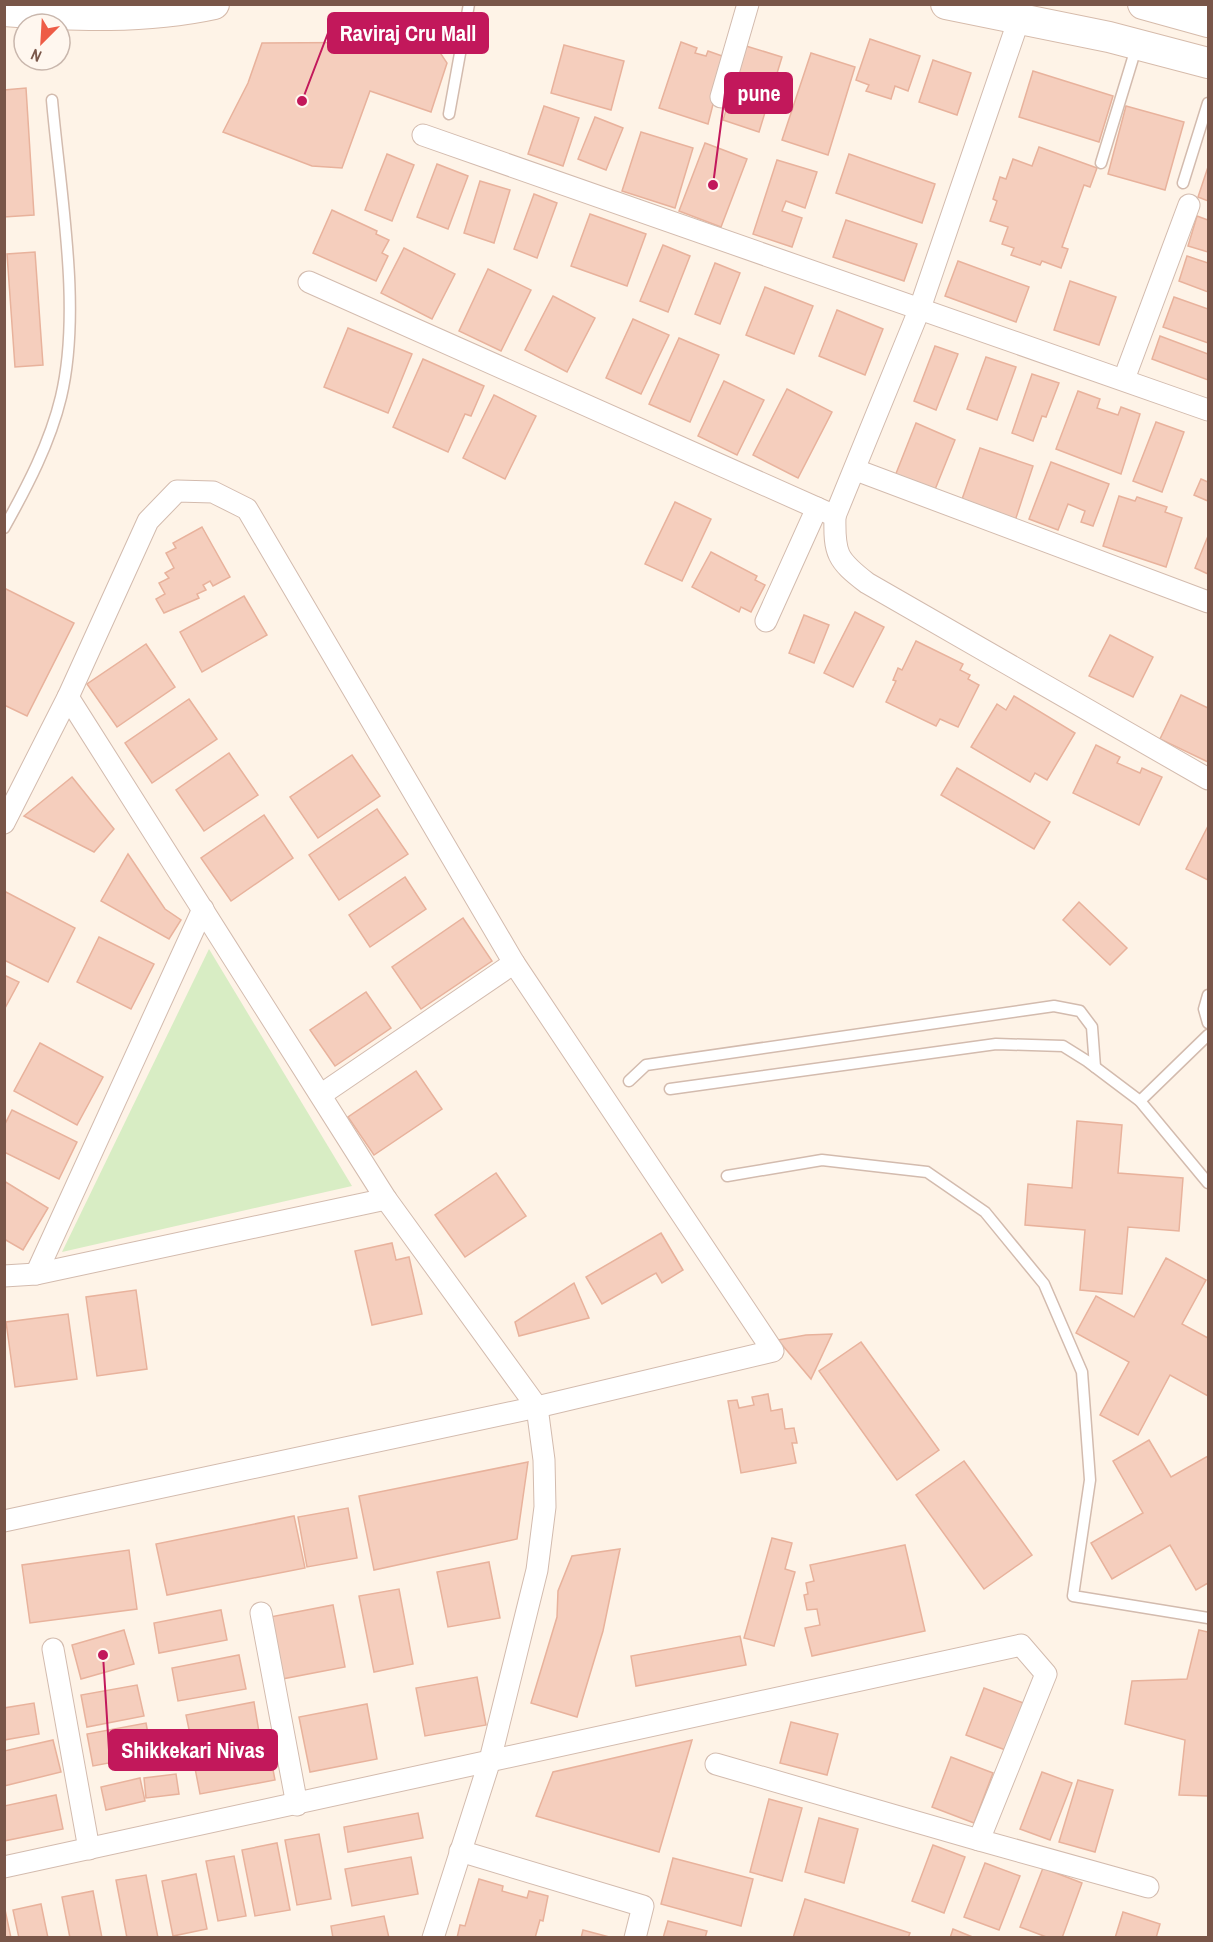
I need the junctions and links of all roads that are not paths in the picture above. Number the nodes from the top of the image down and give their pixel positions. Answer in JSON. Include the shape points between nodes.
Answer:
{"nodes":[{"id":1,"x":214,"y":4,"type":"edge"},
{"id":2,"x":469,"y":4,"type":"edge"},
{"id":3,"x":748,"y":4,"type":"edge"},
{"id":4,"x":946,"y":4,"type":"edge"},
{"id":5,"x":1143,"y":4,"type":"edge"},
{"id":6,"x":4,"y":11,"type":"edge"},
{"id":7,"x":1019,"y":19,"type":"junction"},
{"id":8,"x":1209,"y":22,"type":"edge"},
{"id":9,"x":1137,"y":45,"type":"junction"},
{"id":10,"x":1209,"y":63,"type":"edge"},
{"id":11,"x":721,"y":97,"type":"dead end"},
{"id":12,"x":52,"y":100,"type":"dead end"},
{"id":13,"x":1209,"y":103,"type":"edge"},
{"id":14,"x":449,"y":114,"type":"dead end"},
{"id":15,"x":423,"y":135,"type":"dead end"},
{"id":16,"x":1101,"y":162,"type":"dead end"},
{"id":17,"x":1183,"y":183,"type":"dead end"},
{"id":18,"x":1189,"y":205,"type":"dead end"},
{"id":19,"x":309,"y":282,"type":"dead end"},
{"id":20,"x":920,"y":308,"type":"junction"},
{"id":21,"x":1124,"y":379,"type":"junction"},
{"id":22,"x":1209,"y":410,"type":"edge"},
{"id":23,"x":856,"y":470,"type":"junction"},
{"id":24,"x":826,"y":512,"type":"junction"},
{"id":25,"x":4,"y":528,"type":"edge"},
{"id":26,"x":1209,"y":602,"type":"edge"},
{"id":27,"x":766,"y":621,"type":"dead end"},
{"id":28,"x":68,"y":697,"type":"junction"},
{"id":29,"x":1209,"y":779,"type":"edge"},
{"id":30,"x":4,"y":823,"type":"edge"},
{"id":31,"x":204,"y":909,"type":"junction"},
{"id":32,"x":514,"y":963,"type":"junction"},
{"id":33,"x":1209,"y":996,"type":"edge"},
{"id":34,"x":1209,"y":1023,"type":"edge"},
{"id":35,"x":1209,"y":1035,"type":"edge"},
{"id":36,"x":1095,"y":1066,"type":"junction"},
{"id":37,"x":629,"y":1081,"type":"dead end"},
{"id":38,"x":670,"y":1089,"type":"dead end"},
{"id":39,"x":322,"y":1094,"type":"junction"},
{"id":40,"x":1140,"y":1101,"type":"junction"},
{"id":41,"x":727,"y":1176,"type":"dead end"},
{"id":42,"x":1209,"y":1183,"type":"edge"},
{"id":43,"x":386,"y":1199,"type":"junction"},
{"id":44,"x":36,"y":1274,"type":"junction"},
{"id":45,"x":4,"y":1276,"type":"edge"},
{"id":46,"x":537,"y":1407,"type":"junction"},
{"id":47,"x":4,"y":1521,"type":"edge"},
{"id":48,"x":261,"y":1613,"type":"dead end"},
{"id":49,"x":1209,"y":1618,"type":"edge"},
{"id":50,"x":53,"y":1649,"type":"dead end"},
{"id":51,"x":490,"y":1760,"type":"junction"},
{"id":52,"x":716,"y":1764,"type":"dead end"},
{"id":53,"x":297,"y":1805,"type":"junction"},
{"id":54,"x":979,"y":1840,"type":"junction"},
{"id":55,"x":89,"y":1849,"type":"junction"},
{"id":56,"x":460,"y":1851,"type":"junction"},
{"id":57,"x":4,"y":1866,"type":"edge"},
{"id":58,"x":1148,"y":1887,"type":"dead end"},
{"id":59,"x":433,"y":1938,"type":"edge"},
{"id":60,"x":635,"y":1938,"type":"edge"}],
"edges":[{"from":1,"to":6,"type":"main road","via":[[186,10],[74,16]]},
{"from":2,"to":14,"type":"lane"},
{"from":3,"to":11,"type":"street"},
{"from":4,"to":7,"type":"main road"},
{"from":5,"to":8,"type":"main road"},
{"from":7,"to":9,"type":"main road"},
{"from":7,"to":20,"type":"street"},
{"from":9,"to":10,"type":"main road"},
{"from":9,"to":16,"type":"lane"},
{"from":12,"to":25,"type":"lane","via":[[71,312],[61,398],[30,481]]},
{"from":13,"to":17,"type":"lane"},
{"from":15,"to":20,"type":"street"},
{"from":18,"to":21,"type":"street"},
{"from":19,"to":24,"type":"street"},
{"from":20,"to":21,"type":"street"},
{"from":20,"to":23,"type":"street"},
{"from":21,"to":22,"type":"street"},
{"from":23,"to":24,"type":"street"},
{"from":23,"to":26,"type":"street"},
{"from":24,"to":27,"type":"street"},
{"from":24,"to":29,"type":"street","via":[[834,545],[846,568],[867,583]]},
{"from":28,"to":30,"type":"street"},
{"from":28,"to":31,"type":"street"},
{"from":28,"to":32,"type":"street","via":[[148,521],[177,490],[213,492],[247,509]]},
{"from":31,"to":39,"type":"street"},
{"from":31,"to":44,"type":"street"},
{"from":32,"to":39,"type":"street"},
{"from":32,"to":46,"type":"street","via":[[773,1351]]},
{"from":33,"to":34,"type":"lane","via":[[1204,1009]]},
{"from":35,"to":40,"type":"lane"},
{"from":36,"to":37,"type":"lane","via":[[1092,1027],[1080,1011],[1054,1006],[646,1065]]},
{"from":36,"to":38,"type":"lane","via":[[1063,1046],[996,1044]]},
{"from":36,"to":40,"type":"lane"},
{"from":39,"to":43,"type":"street"},
{"from":40,"to":42,"type":"lane"},
{"from":41,"to":49,"type":"lane","via":[[822,1160],[927,1172],[985,1212],[1044,1284],[1082,1372],[1090,1480],[1073,1596]]},
{"from":43,"to":44,"type":"street"},
{"from":43,"to":46,"type":"street"},
{"from":44,"to":45,"type":"street"},
{"from":46,"to":47,"type":"street"},
{"from":46,"to":51,"type":"street","via":[[545,1507],[537,1570]]},
{"from":48,"to":53,"type":"street"},
{"from":50,"to":55,"type":"street"},
{"from":51,"to":53,"type":"street"},
{"from":51,"to":54,"type":"street","via":[[1021,1645],[1046,1674]]},
{"from":51,"to":56,"type":"street"},
{"from":52,"to":54,"type":"street"},
{"from":53,"to":55,"type":"street"},
{"from":54,"to":58,"type":"street"},
{"from":55,"to":57,"type":"street"},
{"from":56,"to":59,"type":"street"},
{"from":56,"to":60,"type":"street","via":[[643,1906]]}]}
